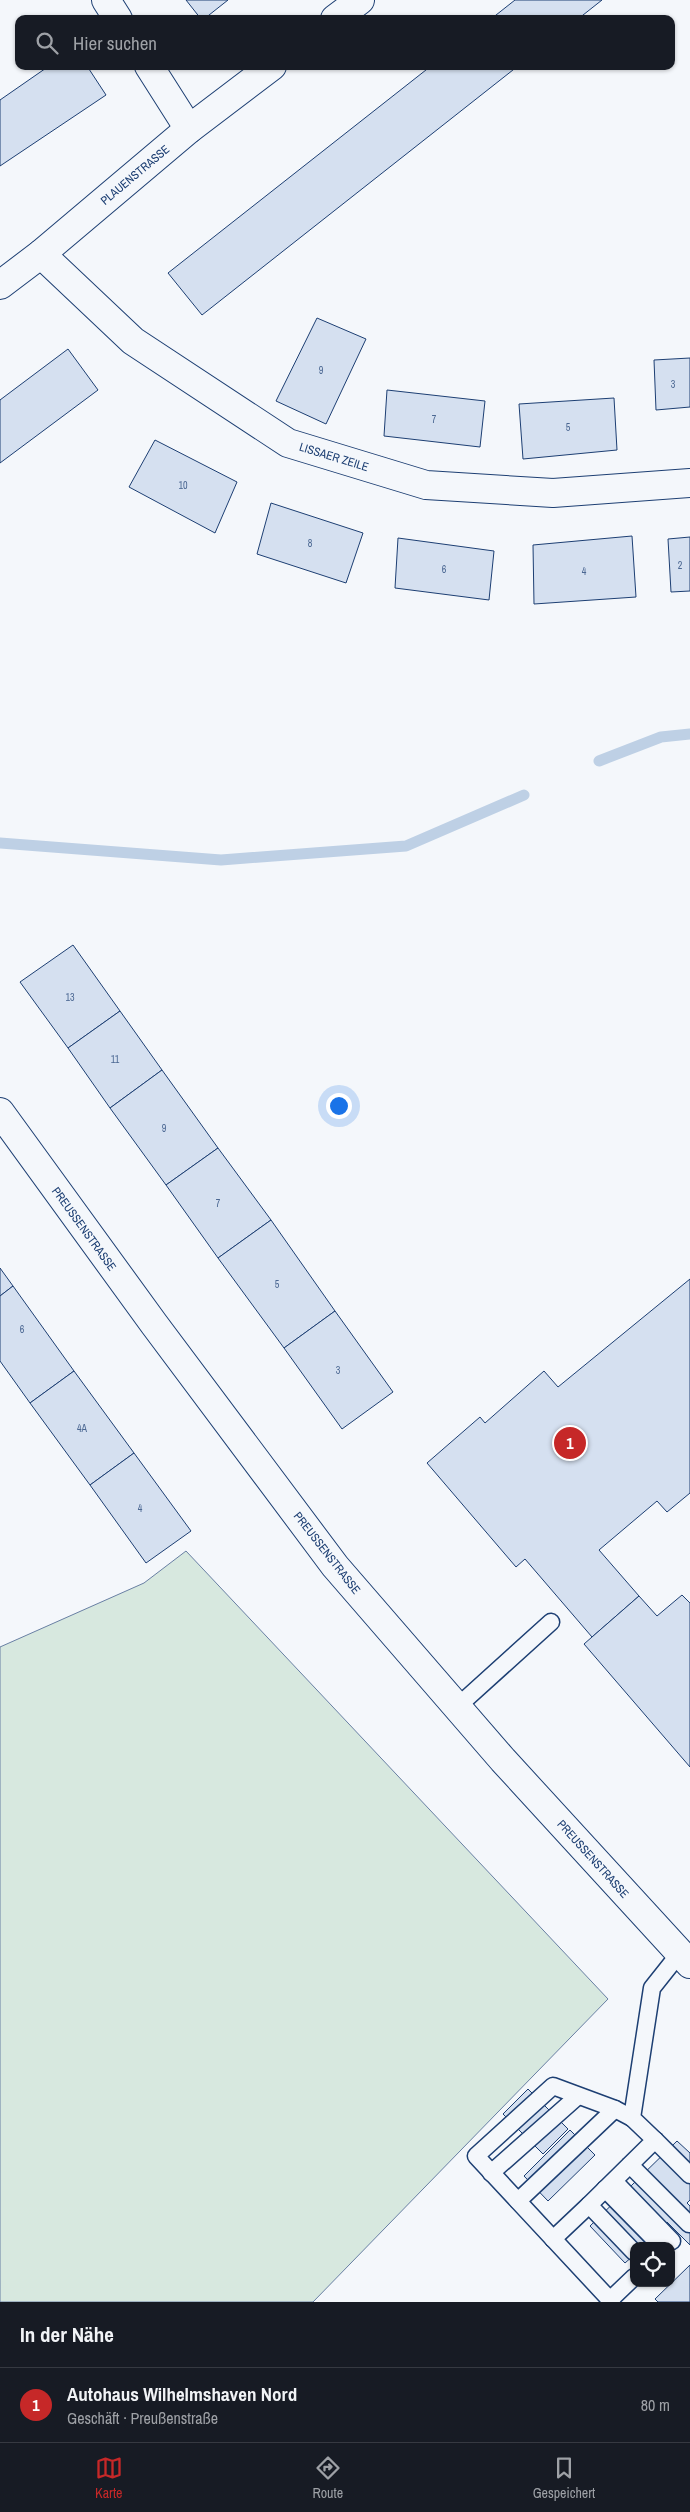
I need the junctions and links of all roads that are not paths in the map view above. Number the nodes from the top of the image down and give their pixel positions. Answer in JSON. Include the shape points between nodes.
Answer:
{"nodes":[{"id":1,"x":106,"y":0,"type":"edge"},
{"id":2,"x":360,"y":0,"type":"edge"},
{"id":3,"x":115,"y":15,"type":"edge"},
{"id":4,"x":340,"y":15,"type":"edge"},
{"id":5,"x":152,"y":70,"type":"edge"},
{"id":6,"x":267,"y":70,"type":"edge"},
{"id":7,"x":189,"y":129,"type":"junction"},
{"id":8,"x":41,"y":254,"type":"junction"},
{"id":9,"x":0,"y":285,"type":"edge"},
{"id":10,"x":690,"y":483,"type":"edge"},
{"id":11,"x":0,"y":1112,"type":"edge"},
{"id":12,"x":551,"y":1622,"type":"dead end"},
{"id":13,"x":457,"y":1706,"type":"junction"},
{"id":14,"x":684,"y":1959,"type":"edge"},
{"id":15,"x":578,"y":2096,"type":"junction"},
{"id":16,"x":616,"y":2109,"type":"junction"},
{"id":17,"x":632,"y":2118,"type":"junction"},
{"id":18,"x":655,"y":2140,"type":"junction"},
{"id":19,"x":634,"y":2161,"type":"junction"},
{"id":20,"x":492,"y":2173,"type":"junction"},
{"id":21,"x":690,"y":2175,"type":"edge"},
{"id":22,"x":609,"y":2185,"type":"junction"},
{"id":23,"x":518,"y":2201,"type":"junction"},
{"id":24,"x":589,"y":2206,"type":"junction"},
{"id":25,"x":690,"y":2211,"type":"edge"},
{"id":26,"x":690,"y":2223,"type":"edge"},
{"id":27,"x":553,"y":2239,"type":"junction"},
{"id":28,"x":665,"y":2242,"type":"edge"},
{"id":29,"x":669,"y":2242,"type":"edge"},
{"id":30,"x":630,"y":2248,"type":"edge"},
{"id":31,"x":630,"y":2281,"type":"edge"},
{"id":32,"x":611,"y":2301,"type":"edge"}],
"edges":[{"from":1,"to":3,"type":"street"},
{"from":2,"to":4,"type":"street"},
{"from":5,"to":7,"type":"street"},
{"from":6,"to":7,"type":"street","name":"PLAUENSTRASSE"},
{"from":7,"to":8,"type":"street","name":"PLAUENSTRASSE"},
{"from":8,"to":9,"type":"street","name":"PLAUENSTRASSE"},
{"from":8,"to":10,"type":"street","name":"LISSAER ZEILE","via":[[133,341],[288,443],[426,485],[554,493]]},
{"from":11,"to":13,"type":"street","name":"PREUSSENSTRASSE","via":[[335,1566]]},
{"from":12,"to":13,"type":"lane"},
{"from":13,"to":14,"type":"street","name":"PREUSSENSTRASSE"},
{"from":14,"to":17,"type":"lane","via":[[652,1988]]},
{"from":15,"to":16,"type":"lane"},
{"from":15,"to":20,"type":"lane"},
{"from":15,"to":20,"type":"lane","via":[[553,2086],[538,2099],[476,2156]]},
{"from":16,"to":17,"type":"lane"},
{"from":16,"to":23,"type":"lane"},
{"from":17,"to":18,"type":"lane"},
{"from":18,"to":19,"type":"lane"},
{"from":18,"to":21,"type":"lane"},
{"from":19,"to":22,"type":"lane"},
{"from":19,"to":25,"type":"lane"},
{"from":19,"to":26,"type":"lane"},
{"from":20,"to":23,"type":"lane"},
{"from":22,"to":24,"type":"lane"},
{"from":22,"to":28,"type":"lane"},
{"from":23,"to":27,"type":"lane"},
{"from":24,"to":27,"type":"lane"},
{"from":24,"to":30,"type":"lane"},
{"from":26,"to":29,"type":"lane"},
{"from":27,"to":32,"type":"lane"},
{"from":31,"to":32,"type":"lane"}]}
